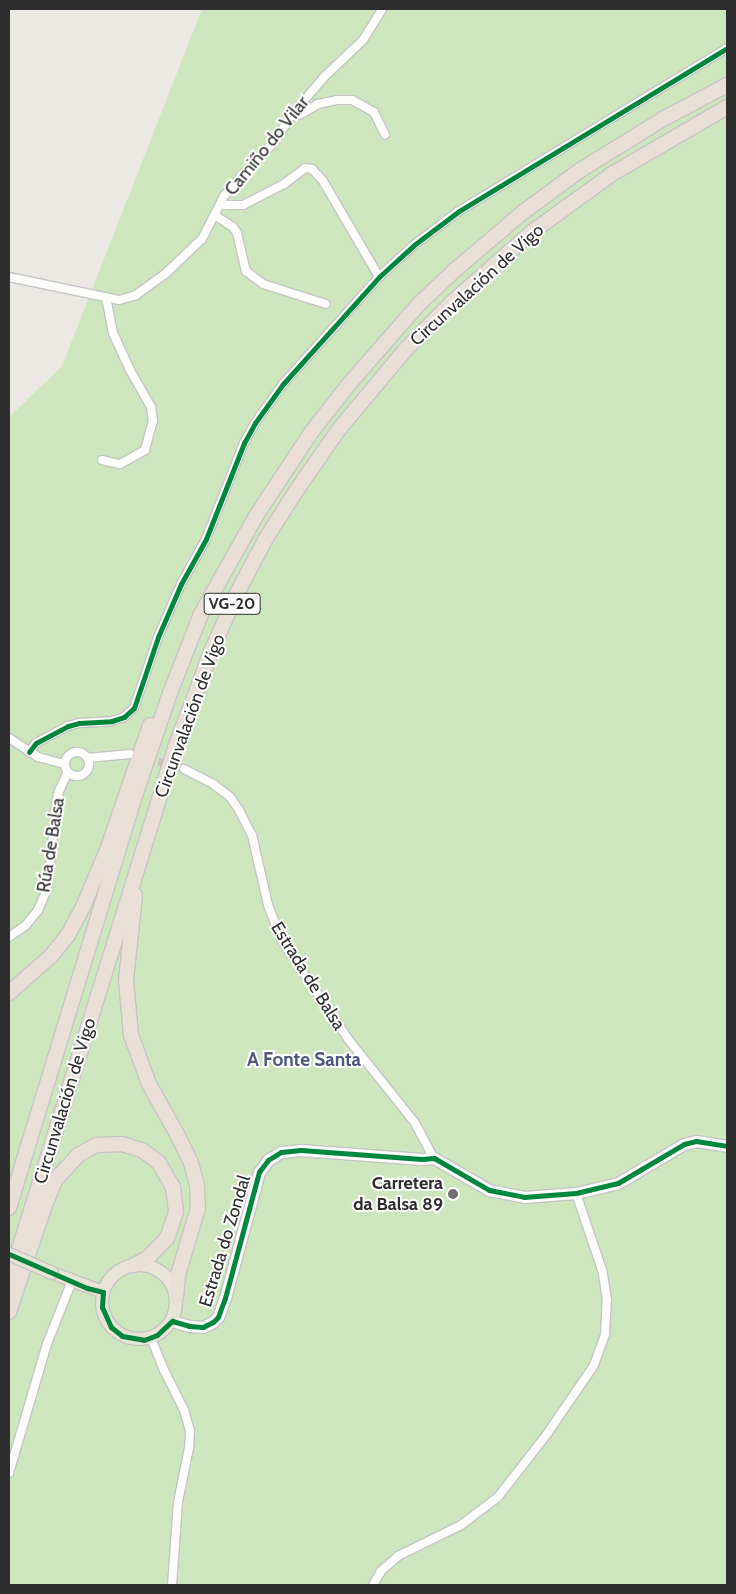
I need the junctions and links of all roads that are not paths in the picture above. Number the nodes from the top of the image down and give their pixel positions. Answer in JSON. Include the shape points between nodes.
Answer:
{"nodes":[{"id":1,"x":382,"y":9,"type":"edge"},
{"id":2,"x":727,"y":48,"type":"edge"},
{"id":3,"x":727,"y":85,"type":"edge"},
{"id":4,"x":727,"y":107,"type":"edge"},
{"id":5,"x":294,"y":111,"type":"junction"},
{"id":6,"x":385,"y":135,"type":"dead end"},
{"id":7,"x":222,"y":205,"type":"junction"},
{"id":8,"x":216,"y":216,"type":"junction"},
{"id":9,"x":9,"y":278,"type":"edge"},
{"id":10,"x":379,"y":278,"type":"junction"},
{"id":11,"x":106,"y":298,"type":"junction"},
{"id":12,"x":326,"y":304,"type":"dead end"},
{"id":13,"x":102,"y":460,"type":"dead end"},
{"id":14,"x":170,"y":693,"type":"junction"},
{"id":15,"x":9,"y":738,"type":"edge"},
{"id":16,"x":29,"y":752,"type":"junction"},
{"id":17,"x":130,"y":754,"type":"dead end"},
{"id":18,"x":88,"y":758,"type":"junction"},
{"id":19,"x":65,"y":764,"type":"junction"},
{"id":20,"x":184,"y":769,"type":"tunnel mouth"},
{"id":21,"x":68,"y":772,"type":"junction"},
{"id":22,"x":135,"y":876,"type":"junction"},
{"id":23,"x":9,"y":937,"type":"edge"},
{"id":24,"x":9,"y":993,"type":"edge"},
{"id":25,"x":727,"y":1146,"type":"edge"},
{"id":26,"x":434,"y":1158,"type":"junction"},
{"id":27,"x":576,"y":1193,"type":"junction"},
{"id":28,"x":9,"y":1208,"type":"edge"},
{"id":29,"x":9,"y":1254,"type":"edge"},
{"id":30,"x":134,"y":1265,"type":"junction"},
{"id":31,"x":9,"y":1281,"type":"edge"},
{"id":32,"x":72,"y":1282,"type":"junction"},
{"id":33,"x":103,"y":1292,"type":"junction"},
{"id":34,"x":176,"y":1296,"type":"junction"},
{"id":35,"x":9,"y":1312,"type":"edge"},
{"id":36,"x":172,"y":1321,"type":"junction"},
{"id":37,"x":151,"y":1338,"type":"junction"},
{"id":38,"x":9,"y":1473,"type":"edge"},
{"id":39,"x":172,"y":1585,"type":"edge"},
{"id":40,"x":373,"y":1585,"type":"edge"}],
"edges":[{"from":1,"to":5,"type":"street","name":"Camiño do Vilar","via":[[363,40]]},
{"from":2,"to":10,"type":"street","via":[[459,211],[414,245]]},
{"from":3,"to":14,"type":"highway","name":"Circunvalación de Vigo","number":"VG-20","via":[[622,143],[560,184],[486,242],[419,304],[310,434],[256,516],[201,614]]},
{"from":4,"to":22,"type":"highway","name":"Circunvalación de Vigo","number":"VG-20","via":[[612,174],[532,232],[451,303],[407,348],[340,428],[265,540],[235,598],[194,694]]},
{"from":5,"to":6,"type":"street","via":[[298,115],[318,104],[352,100],[374,112]]},
{"from":5,"to":7,"type":"street","name":"Camiño do Vilar","via":[[274,142],[224,196]]},
{"from":7,"to":8,"type":"street","name":"Camiño do Vilar"},
{"from":7,"to":10,"type":"street","via":[[242,205],[284,184],[305,168],[312,169],[323,181]]},
{"from":8,"to":11,"type":"street","name":"Camiño do Vilar","via":[[202,239],[164,275],[126,299]]},
{"from":8,"to":12,"type":"street","via":[[237,233],[246,271],[263,284]]},
{"from":9,"to":11,"type":"street","name":"Camiño do Vilar"},
{"from":10,"to":16,"type":"street","via":[[295,370],[255,423],[206,539],[158,637],[134,708],[124,717],[112,721],[68,726],[36,743]]},
{"from":11,"to":13,"type":"street","via":[[113,333],[151,407],[153,421],[145,450],[120,464]]},
{"from":14,"to":24,"type":"highway","via":[[155,711],[107,850],[68,935],[34,973]]},
{"from":14,"to":28,"type":"highway","name":"Circunvalación de Vigo","number":"VG-20"},
{"from":15,"to":16,"type":"street"},
{"from":16,"to":19,"type":"street"},
{"from":17,"to":18,"type":"street"},
{"from":18,"to":19,"type":"street","via":[[76,752],[68,756]]},
{"from":18,"to":21,"type":"street","via":[[89,767],[84,774],[76,776]]},
{"from":19,"to":21,"type":"street"},
{"from":20,"to":26,"type":"street","name":"Estrada de Balsa","via":[[213,784],[240,810],[252,834],[270,913],[282,941],[348,1039],[415,1123]]},
{"from":21,"to":23,"type":"street","name":"Rúa de Balsa","via":[[56,803],[46,892],[26,925]]},
{"from":22,"to":31,"type":"highway","name":"Circunvalación de Vigo","number":"VG-20"},
{"from":22,"to":34,"type":"highway","via":[[126,982],[131,1035],[149,1084],[191,1163],[197,1184],[198,1208],[178,1275]]},
{"from":25,"to":27,"type":"street","via":[[696,1141],[684,1144],[618,1183]]},
{"from":26,"to":27,"type":"street","via":[[489,1190],[510,1196]]},
{"from":26,"to":36,"type":"street","name":"Estrada do Zondal","via":[[301,1150],[274,1155],[263,1166],[256,1181],[218,1317],[203,1326]]},
{"from":27,"to":40,"type":"street","via":[[596,1247],[607,1300],[605,1334],[594,1364],[548,1434],[498,1497],[461,1525],[398,1556],[381,1571]]},
{"from":29,"to":32,"type":"main road","bridge":true},
{"from":30,"to":33,"type":"main road","via":[[118,1271]]},
{"from":30,"to":34,"type":"main road","via":[[158,1270],[170,1281]]},
{"from":30,"to":35,"type":"highway","via":[[148,1258],[167,1238],[176,1212],[173,1187],[159,1163],[142,1150],[122,1144],[96,1145],[78,1155],[56,1179]]},
{"from":32,"to":33,"type":"main road"},
{"from":32,"to":38,"type":"street","via":[[47,1344]]},
{"from":33,"to":37,"type":"main road","via":[[104,1314],[116,1332],[136,1340]]},
{"from":34,"to":36,"type":"main road"},
{"from":36,"to":37,"type":"main road"},
{"from":37,"to":39,"type":"street","via":[[184,1410],[190,1431],[178,1502]]}]}
